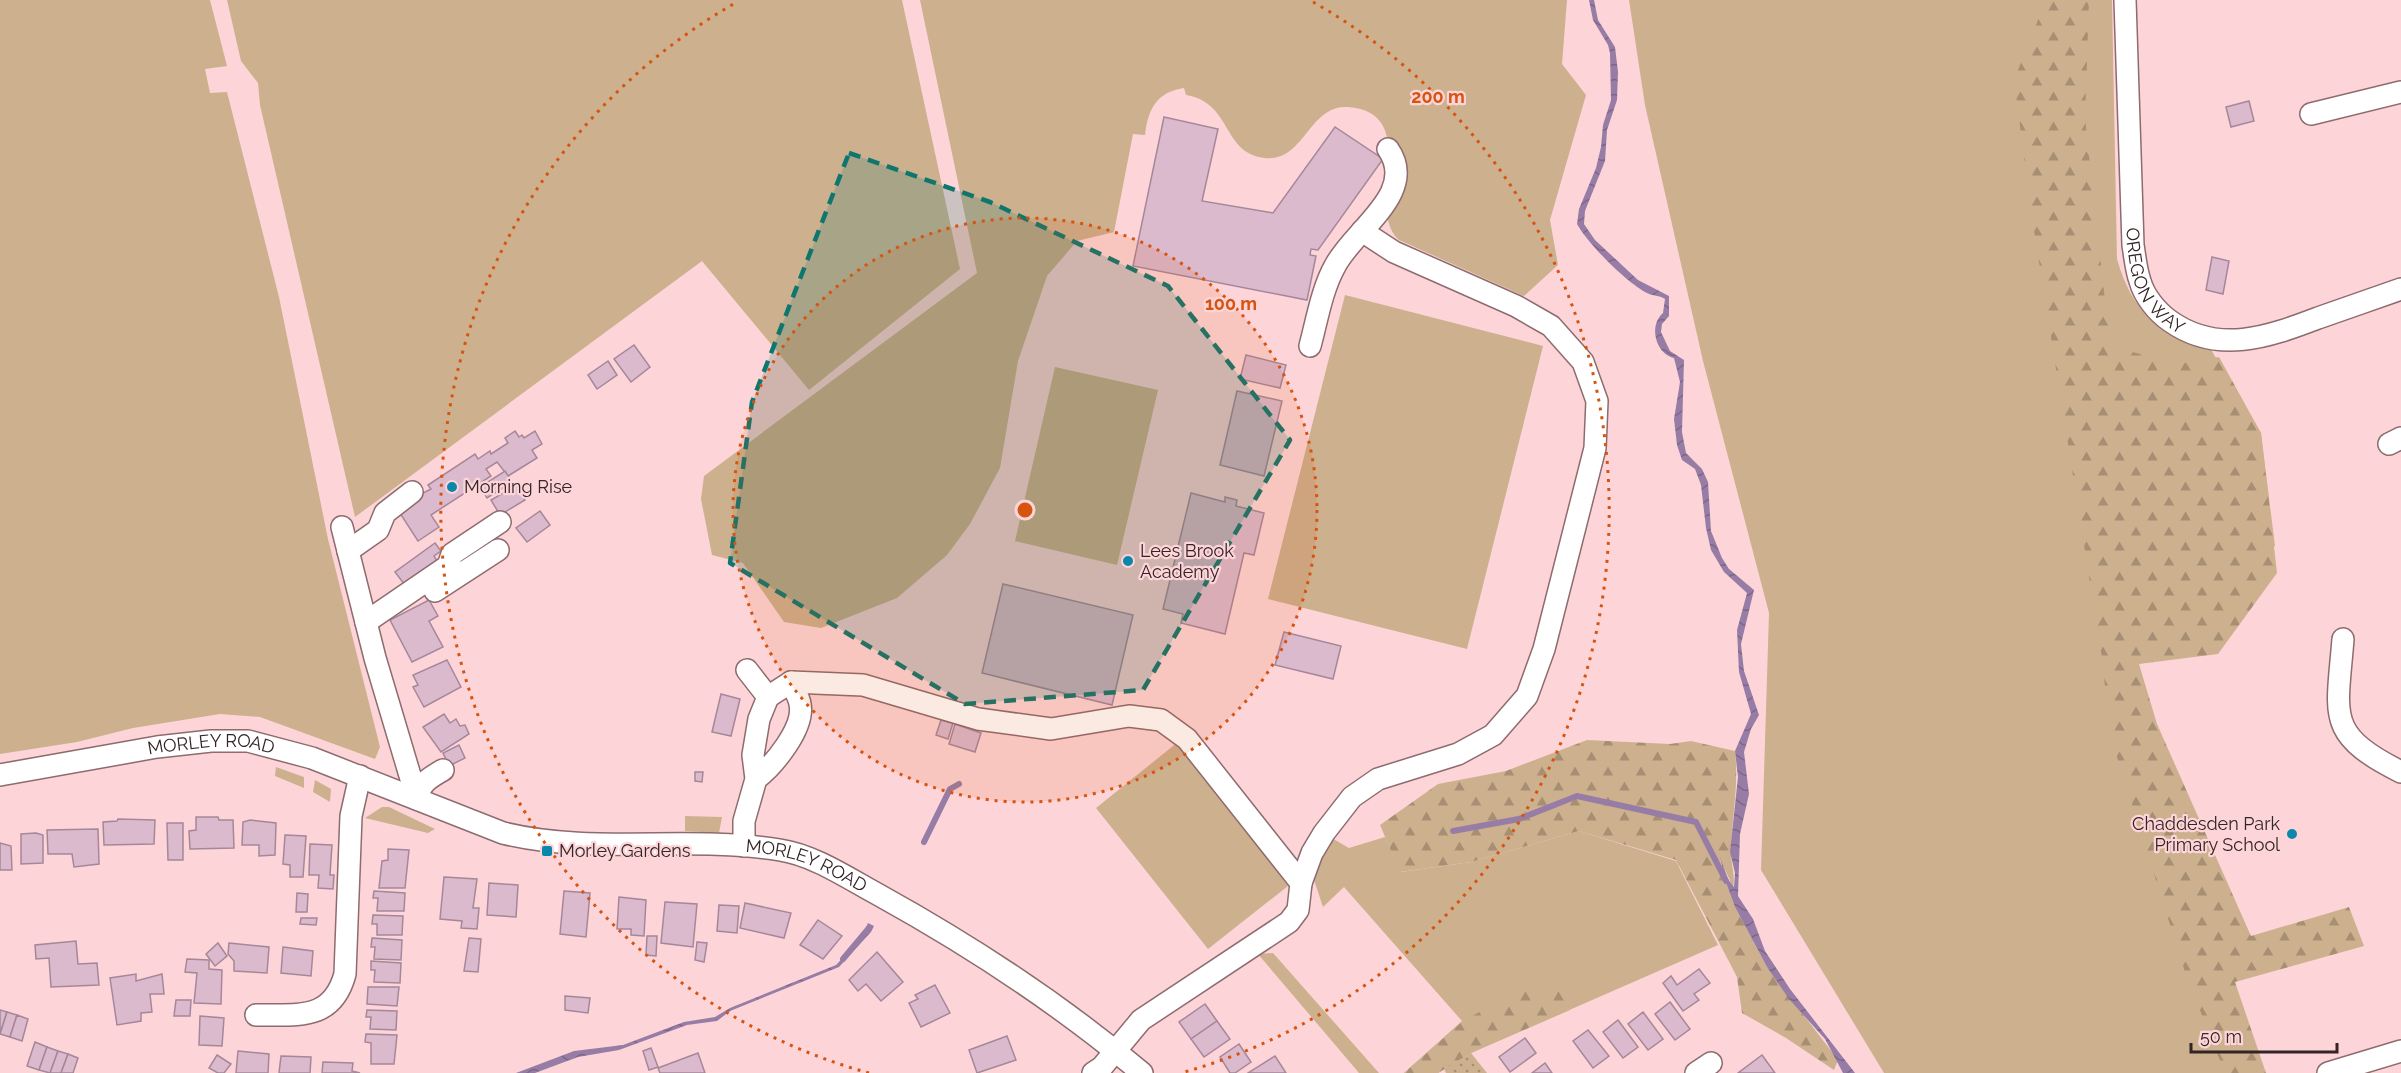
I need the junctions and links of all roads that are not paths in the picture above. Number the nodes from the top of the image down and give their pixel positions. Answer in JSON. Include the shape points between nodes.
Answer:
{"nodes":[{"id":1,"x":2126,"y":0,"type":"edge"},
{"id":2,"x":2401,"y":93,"type":"edge"},
{"id":3,"x":2311,"y":114,"type":"dead end"},
{"id":4,"x":1388,"y":149,"type":"dead end"},
{"id":5,"x":1362,"y":231,"type":"junction"},
{"id":6,"x":2401,"y":289,"type":"edge"},
{"id":7,"x":1310,"y":346,"type":"dead end"},
{"id":8,"x":412,"y":492,"type":"dead end"},
{"id":9,"x":500,"y":522,"type":"dead end"},
{"id":10,"x":342,"y":527,"type":"dead end"},
{"id":11,"x":498,"y":550,"type":"dead end"},
{"id":12,"x":348,"y":551,"type":"junction"},
{"id":13,"x":367,"y":628,"type":"junction"},
{"id":14,"x":2343,"y":639,"type":"dead end"},
{"id":15,"x":747,"y":670,"type":"dead end"},
{"id":16,"x":791,"y":682,"type":"junction"},
{"id":17,"x":768,"y":697,"type":"junction"},
{"id":18,"x":443,"y":770,"type":"dead end"},
{"id":19,"x":2401,"y":772,"type":"edge"},
{"id":20,"x":0,"y":775,"type":"edge"},
{"id":21,"x":360,"y":776,"type":"junction"},
{"id":22,"x":756,"y":779,"type":"junction"},
{"id":23,"x":417,"y":799,"type":"junction"},
{"id":24,"x":744,"y":846,"type":"junction"},
{"id":25,"x":1301,"y":883,"type":"junction"},
{"id":26,"x":256,"y":1015,"type":"dead end"},
{"id":27,"x":1115,"y":1050,"type":"junction"},
{"id":28,"x":2401,"y":1051,"type":"edge"},
{"id":29,"x":1093,"y":1073,"type":"edge"},
{"id":30,"x":1142,"y":1073,"type":"edge"},
{"id":31,"x":2328,"y":1073,"type":"edge"}],
"edges":[{"from":1,"to":6,"type":"street","name":"OREGON WAY","via":[[2133,245],[2140,283],[2156,309],[2195,336],[2241,341],[2288,329]]},
{"from":2,"to":3,"type":"street"},
{"from":4,"to":5,"type":"street","via":[[1397,165],[1396,183]]},
{"from":5,"to":7,"type":"street","via":[[1335,265]]},
{"from":5,"to":25,"type":"street","via":[[1394,252],[1516,306],[1551,326],[1583,362],[1590,381],[1597,401],[1595,448],[1544,650],[1527,696],[1493,735],[1458,754],[1378,778],[1352,797],[1324,833]]},
{"from":8,"to":12,"type":"street","via":[[385,513],[378,530]]},
{"from":9,"to":13,"type":"street","via":[[452,554],[447,566]]},
{"from":10,"to":12,"type":"street"},
{"from":11,"to":13,"type":"street"},
{"from":12,"to":13,"type":"street"},
{"from":13,"to":23,"type":"street"},
{"from":14,"to":19,"type":"street","via":[[2338,707],[2342,727],[2369,756]]},
{"from":15,"to":17,"type":"street"},
{"from":16,"to":17,"type":"street"},
{"from":16,"to":22,"type":"street","via":[[801,706],[795,731],[774,766]]},
{"from":16,"to":25,"type":"street","via":[[862,685],[978,719],[1051,729],[1129,717],[1161,720],[1187,740]]},
{"from":17,"to":22,"type":"street","via":[[759,719],[753,755]]},
{"from":18,"to":23,"type":"street","via":[[426,780]]},
{"from":20,"to":21,"type":"street","name":"MORLEY ROAD","via":[[157,747],[248,741],[285,749]]},
{"from":21,"to":23,"type":"street","name":"MORLEY ROAD"},
{"from":21,"to":26,"type":"street","via":[[351,816],[345,974],[340,992],[332,1002],[311,1014]]},
{"from":22,"to":24,"type":"street","via":[[744,821]]},
{"from":23,"to":24,"type":"street","name":"MORLEY ROAD","via":[[503,833],[533,840]]},
{"from":24,"to":27,"type":"street","name":"MORLEY ROAD","via":[[783,850],[859,884],[994,962]]},
{"from":25,"to":27,"type":"street","via":[[1298,910],[1289,922],[1141,1020]]},
{"from":27,"to":29,"type":"street"},
{"from":27,"to":30,"type":"street","name":"MORLEY ROAD"},
{"from":28,"to":31,"type":"street"}]}
